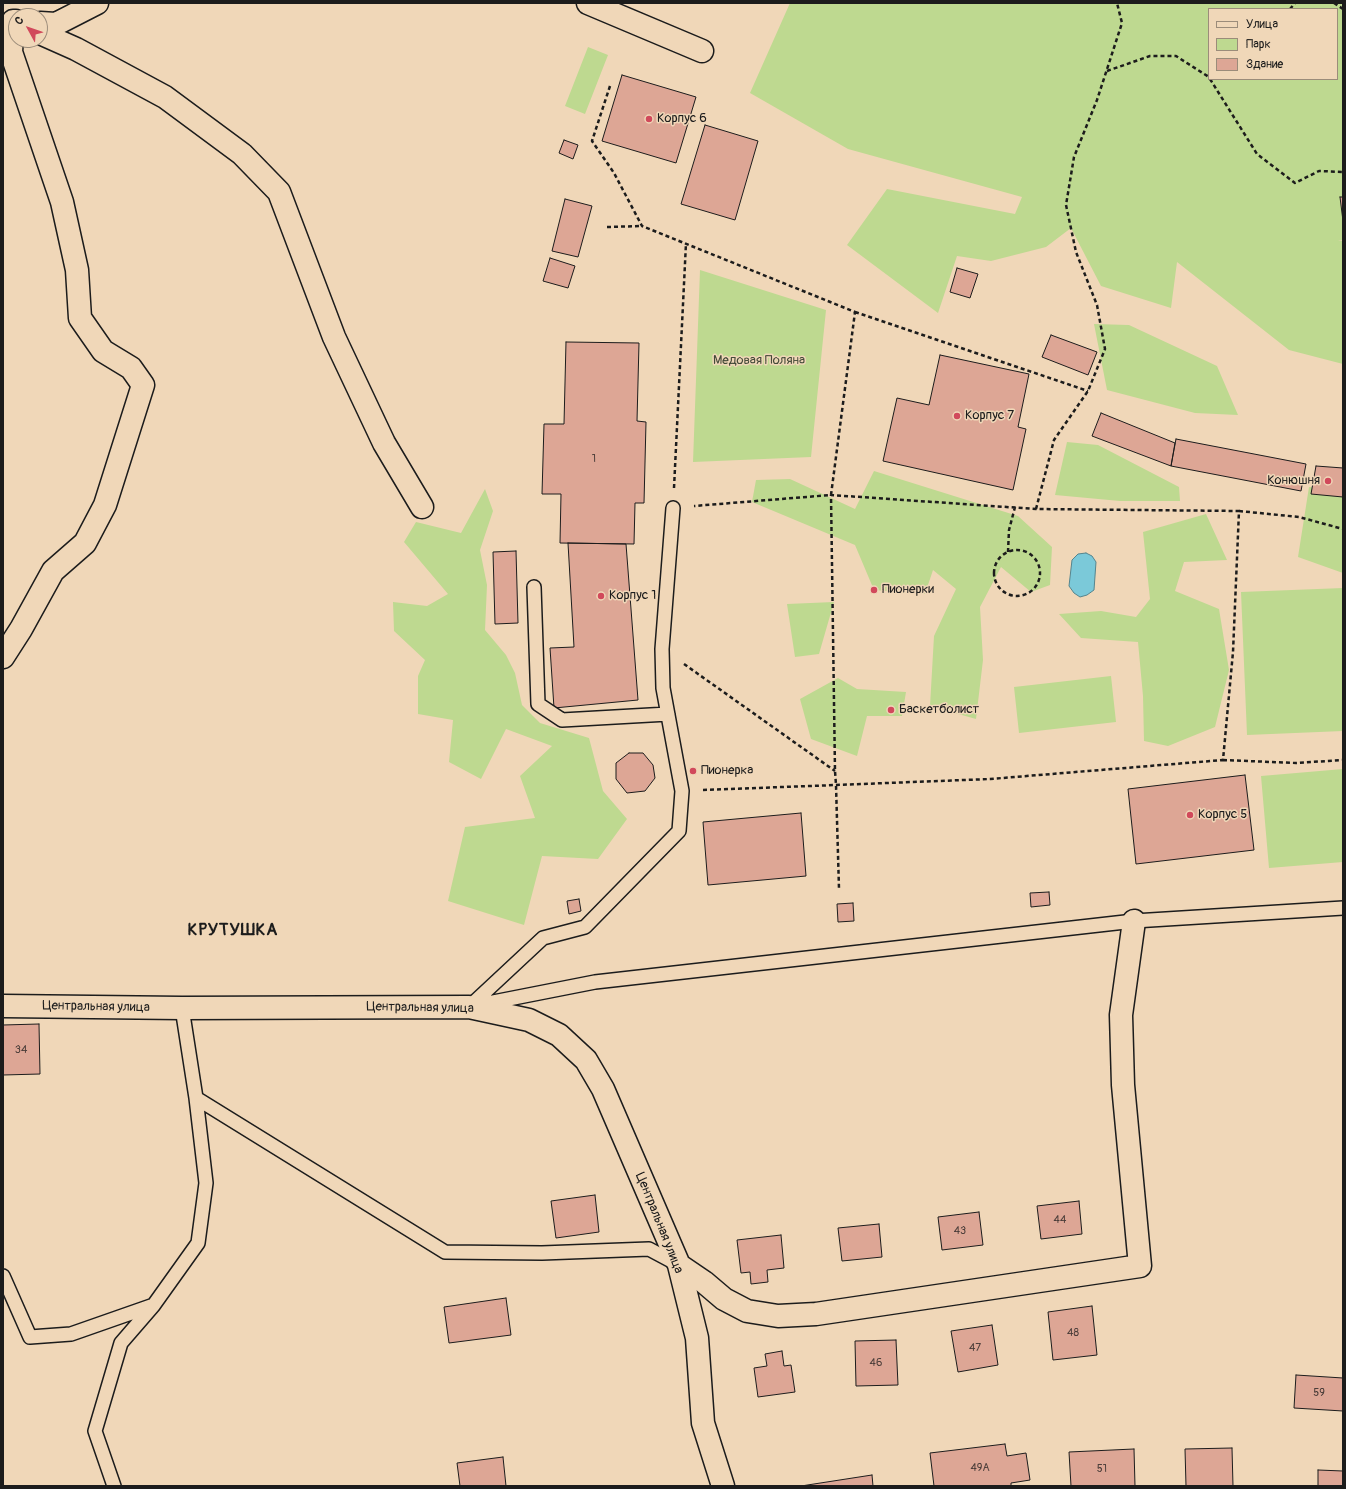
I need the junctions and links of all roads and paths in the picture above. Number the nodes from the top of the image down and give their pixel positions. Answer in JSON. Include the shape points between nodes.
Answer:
{"nodes":[{"id":1,"x":98,"y":3,"type":"edge"},
{"id":2,"x":588,"y":3,"type":"edge"},
{"id":3,"x":1117,"y":3,"type":"edge"},
{"id":4,"x":1334,"y":3,"type":"edge"},
{"id":5,"x":1343,"y":9,"type":"edge"},
{"id":6,"x":48,"y":24,"type":"edge"},
{"id":7,"x":48,"y":37,"type":"edge"},
{"id":8,"x":11,"y":48,"type":"edge"},
{"id":9,"x":702,"y":51,"type":"dead end"},
{"id":10,"x":1107,"y":71,"type":"junction"},
{"id":11,"x":1208,"y":76,"type":"edge"},
{"id":12,"x":1211,"y":80,"type":"edge"},
{"id":13,"x":610,"y":86,"type":"dead end"},
{"id":14,"x":1343,"y":172,"type":"edge"},
{"id":15,"x":642,"y":226,"type":"junction"},
{"id":16,"x":607,"y":227,"type":"dead end"},
{"id":17,"x":686,"y":243,"type":"junction"},
{"id":18,"x":856,"y":312,"type":"junction"},
{"id":19,"x":1088,"y":391,"type":"junction"},
{"id":20,"x":831,"y":495,"type":"junction"},
{"id":21,"x":422,"y":507,"type":"dead end"},
{"id":22,"x":1015,"y":507,"type":"junction"},
{"id":23,"x":673,"y":508,"type":"junction"},
{"id":24,"x":1036,"y":509,"type":"junction"},
{"id":25,"x":1239,"y":511,"type":"junction"},
{"id":26,"x":1343,"y":529,"type":"edge"},
{"id":27,"x":1008,"y":552,"type":"junction"},
{"id":28,"x":534,"y":587,"type":"dead end"},
{"id":29,"x":662,"y":649,"type":"junction"},
{"id":30,"x":3,"y":657,"type":"edge"},
{"id":31,"x":668,"y":714,"type":"junction"},
{"id":32,"x":1223,"y":760,"type":"junction"},
{"id":33,"x":1343,"y":760,"type":"edge"},
{"id":34,"x":835,"y":771,"type":"junction"},
{"id":35,"x":836,"y":785,"type":"junction"},
{"id":36,"x":682,"y":790,"type":"junction"},
{"id":37,"x":839,"y":889,"type":"dead end"},
{"id":38,"x":1343,"y":908,"type":"edge"},
{"id":39,"x":1134,"y":920,"type":"junction"},
{"id":40,"x":3,"y":1006,"type":"edge"},
{"id":41,"x":469,"y":1006,"type":"junction"},
{"id":42,"x":182,"y":1008,"type":"junction"},
{"id":43,"x":196,"y":1098,"type":"junction"},
{"id":44,"x":679,"y":1265,"type":"junction"},
{"id":45,"x":3,"y":1276,"type":"edge"},
{"id":46,"x":153,"y":1306,"type":"junction"},
{"id":47,"x":114,"y":1486,"type":"edge"},
{"id":48,"x":723,"y":1486,"type":"edge"}],
"edges":[{"from":1,"to":6,"type":"street","via":[[56,24]]},
{"from":2,"to":9,"type":"street"},
{"from":3,"to":10,"type":"path","via":[[1122,23]]},
{"from":4,"to":5,"type":"path"},
{"from":7,"to":21,"type":"street","via":[[165,97],[242,154],[279,192],[334,337],[384,443]]},
{"from":8,"to":30,"type":"street","via":[[62,202],[77,270],[80,318],[102,351],[131,368],[143,384],[105,505],[85,543],[53,571]]},
{"from":10,"to":11,"type":"path","via":[[1150,56],[1176,56]]},
{"from":10,"to":19,"type":"path","via":[[1074,157],[1066,205],[1076,252],[1097,305],[1105,349]]},
{"from":12,"to":14,"type":"path","via":[[1257,154],[1295,183],[1319,171]]},
{"from":13,"to":15,"type":"path","via":[[592,141],[614,173]]},
{"from":15,"to":16,"type":"path"},
{"from":15,"to":17,"type":"path"},
{"from":17,"to":18,"type":"path"},
{"from":17,"to":23,"type":"path"},
{"from":18,"to":19,"type":"path"},
{"from":18,"to":20,"type":"path"},
{"from":19,"to":24,"type":"path","via":[[1054,440]]},
{"from":20,"to":22,"type":"path"},
{"from":20,"to":23,"type":"path"},
{"from":20,"to":34,"type":"path"},
{"from":22,"to":24,"type":"path"},
{"from":22,"to":27,"type":"path","via":[[1009,530]]},
{"from":23,"to":29,"type":"lane"},
{"from":24,"to":25,"type":"path"},
{"from":25,"to":26,"type":"path","via":[[1299,516]]},
{"from":25,"to":32,"type":"path","via":[[1233,652]]},
{"from":27,"to":27,"type":"path","via":[[994,568],[996,582],[1000,589],[1012,596],[1027,594],[1038,582],[1039,567],[1030,554],[1023,551]]},
{"from":28,"to":31,"type":"lane","via":[[538,704],[562,720]]},
{"from":29,"to":31,"type":"lane","via":[[663,688]]},
{"from":29,"to":34,"type":"path"},
{"from":31,"to":36,"type":"lane"},
{"from":32,"to":33,"type":"path","via":[[1296,763]]},
{"from":32,"to":35,"type":"path","via":[[990,779]]},
{"from":34,"to":35,"type":"path"},
{"from":35,"to":36,"type":"path"},
{"from":35,"to":37,"type":"path"},
{"from":36,"to":41,"type":"lane","via":[[679,831],[585,927],[543,938]]},
{"from":38,"to":39,"type":"lane"},
{"from":39,"to":41,"type":"lane","via":[[595,982]]},
{"from":39,"to":44,"type":"street","via":[[1122,1030],[1123,1085],[1140,1266],[816,1314],[778,1316],[746,1311],[724,1299]]},
{"from":40,"to":42,"type":"street","name":"Центральная улица"},
{"from":41,"to":42,"type":"street","name":"Центральная улица"},
{"from":41,"to":44,"type":"street","name":"Центральная улица","via":[[529,1020],[559,1035],[586,1060],[603,1089]]},
{"from":42,"to":43,"type":"lane"},
{"from":43,"to":44,"type":"lane","via":[[445,1252],[542,1253],[649,1249]]},
{"from":43,"to":46,"type":"lane","via":[[206,1183],[198,1243]]},
{"from":44,"to":48,"type":"street","name":"Центральная улица","via":[[697,1338],[703,1423]]},
{"from":45,"to":46,"type":"lane","via":[[30,1337],[71,1334]]},
{"from":46,"to":47,"type":"lane","via":[[121,1343],[95,1431]]}]}
